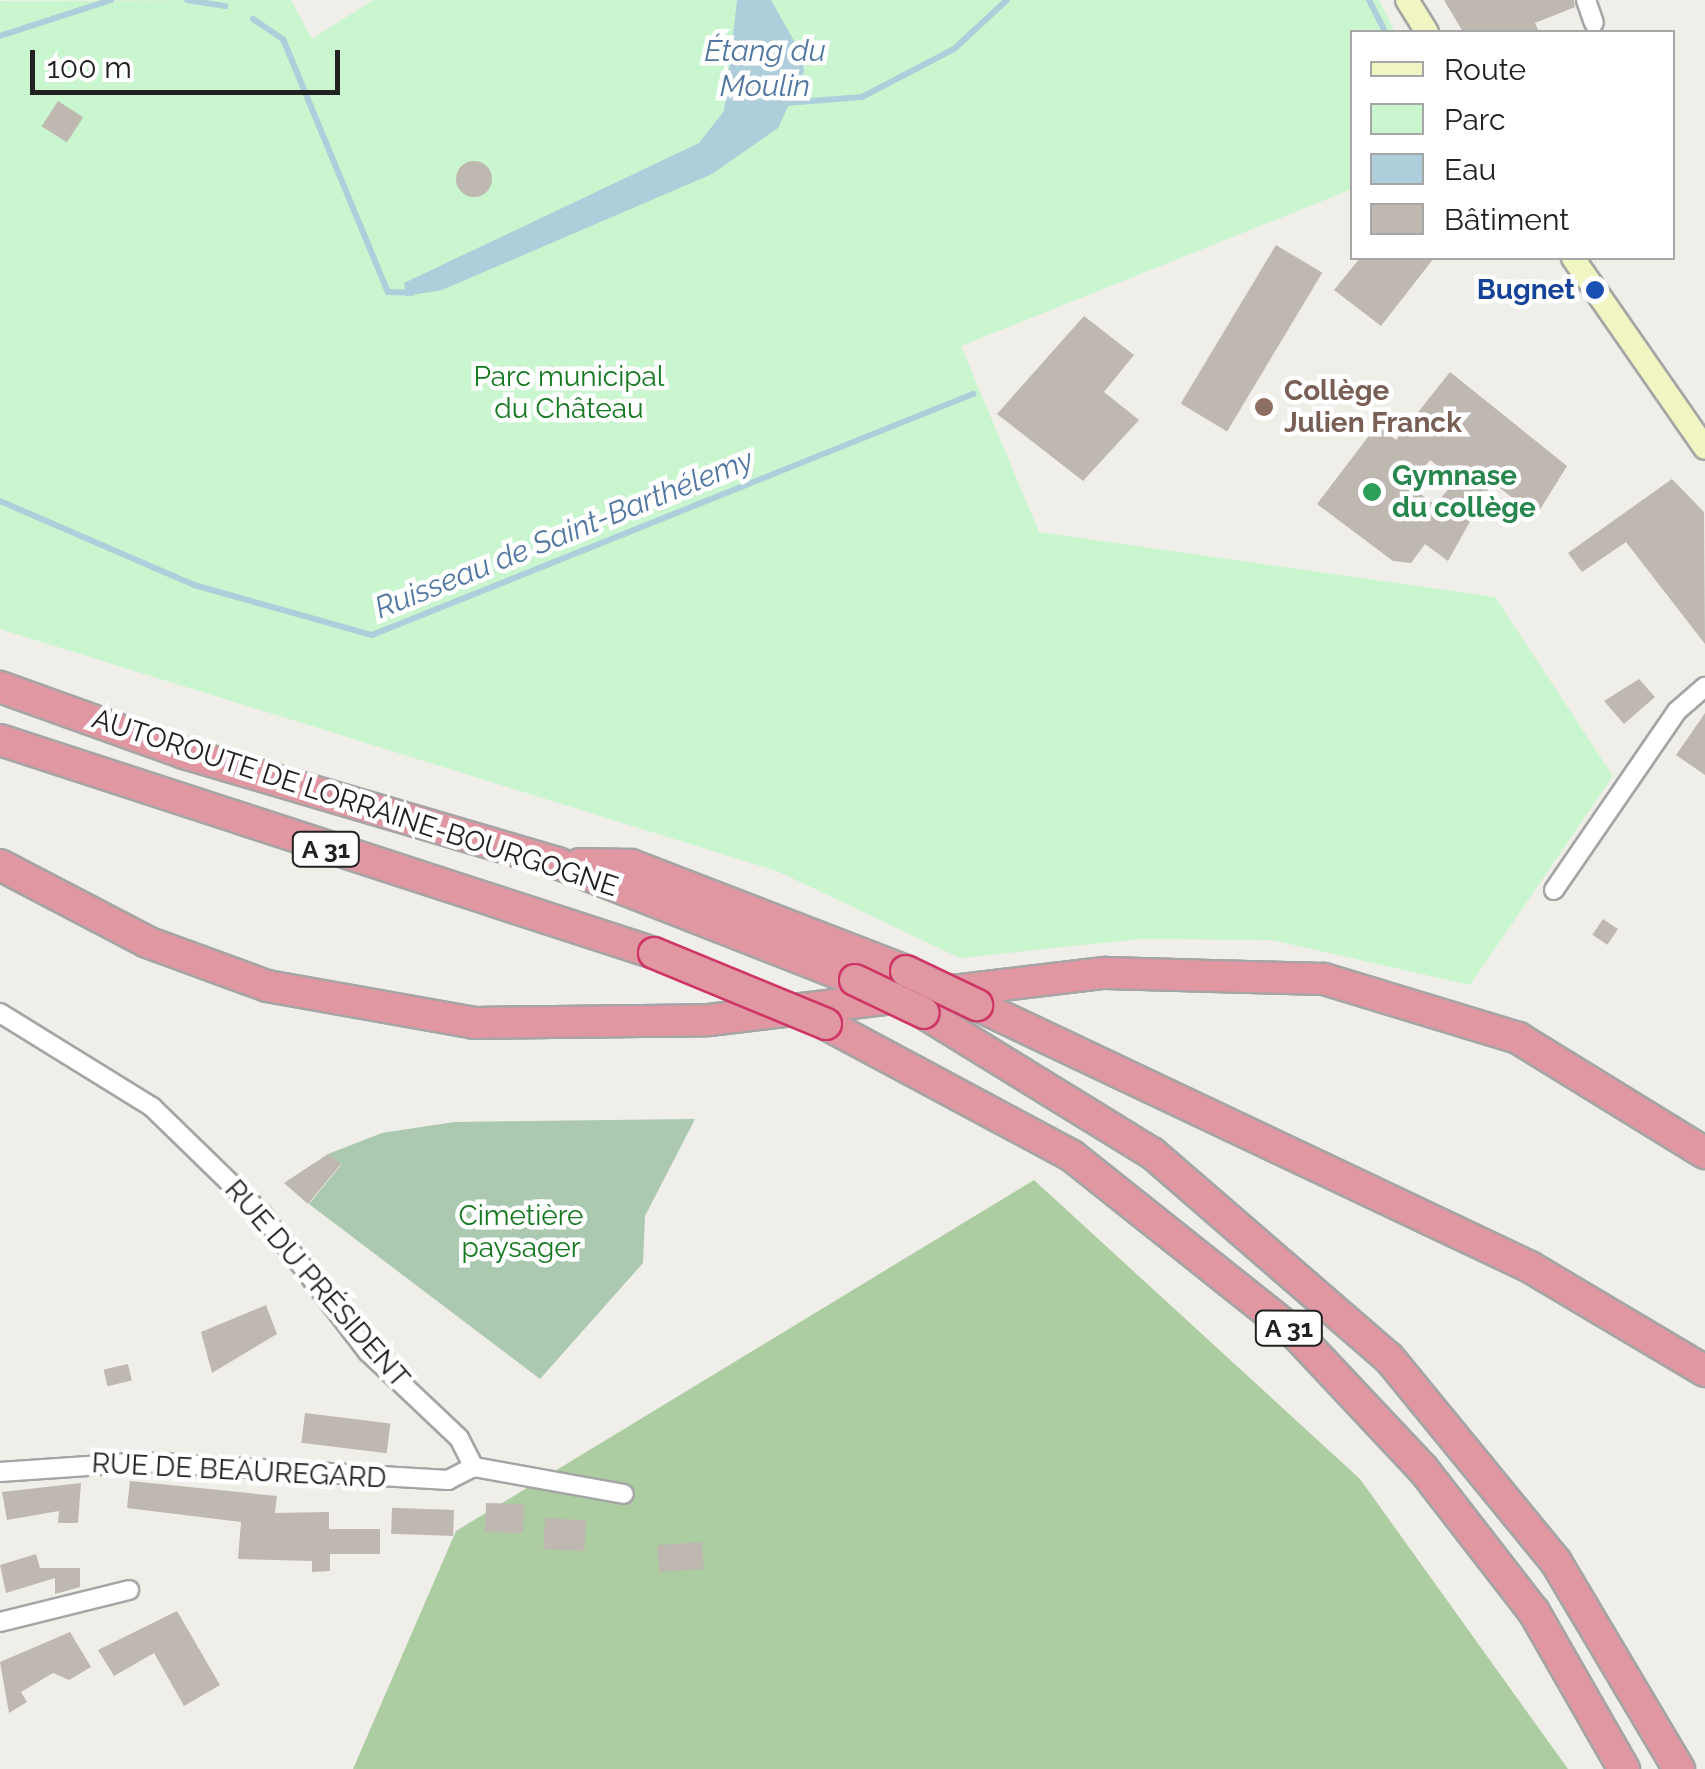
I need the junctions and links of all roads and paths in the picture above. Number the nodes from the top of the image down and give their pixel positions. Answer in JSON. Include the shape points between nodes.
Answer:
{"nodes":[{"id":1,"x":1408,"y":0,"type":"edge"},
{"id":2,"x":1586,"y":0,"type":"edge"},
{"id":3,"x":1594,"y":23,"type":"dead end"},
{"id":4,"x":1426,"y":30,"type":"edge"},
{"id":5,"x":1574,"y":260,"type":"edge"},
{"id":6,"x":1705,"y":448,"type":"edge"},
{"id":7,"x":0,"y":687,"type":"edge"},
{"id":8,"x":1705,"y":687,"type":"edge"},
{"id":9,"x":0,"y":740,"type":"edge"},
{"id":10,"x":0,"y":864,"type":"edge"},
{"id":11,"x":558,"y":864,"type":"junction"},
{"id":12,"x":1554,"y":890,"type":"dead end"},
{"id":13,"x":0,"y":1013,"type":"edge"},
{"id":14,"x":1705,"y":1153,"type":"edge"},
{"id":15,"x":1705,"y":1371,"type":"edge"},
{"id":16,"x":474,"y":1466,"type":"junction"},
{"id":17,"x":0,"y":1472,"type":"edge"},
{"id":18,"x":624,"y":1494,"type":"dead end"},
{"id":19,"x":129,"y":1590,"type":"dead end"},
{"id":20,"x":0,"y":1622,"type":"edge"},
{"id":21,"x":1624,"y":1769,"type":"edge"},
{"id":22,"x":1679,"y":1769,"type":"edge"}],
"edges":[{"from":1,"to":4,"type":"main road"},
{"from":2,"to":3,"type":"street"},
{"from":5,"to":6,"type":"main road"},
{"from":7,"to":11,"type":"highway","name":"AUTOROUTE DE LORRAINE-BOURGOGNE","number":"A 31","via":[[184,753]]},
{"from":8,"to":12,"type":"street","via":[[1676,711]]},
{"from":9,"to":21,"type":"highway","name":"AUTOROUTE DE LORRAINE-BOURGOGNE","number":"A 31","bridge":true,"via":[[654,953],[826,1024],[1072,1156],[1297,1335],[1422,1470],[1534,1612]]},
{"from":10,"to":14,"type":"highway","via":[[147,942],[267,986],[474,1024],[709,1020],[1106,973],[1324,979],[1518,1038]]},
{"from":11,"to":15,"type":"highway","bridge":true,"via":[[631,865],[906,972],[1530,1266]]},
{"from":11,"to":22,"type":"highway","name":"AUTOROUTE DE LORRAINE-BOURGOGNE","number":"A 31","bridge":true,"via":[[924,1013],[1152,1153],[1389,1358],[1556,1562]]},
{"from":13,"to":16,"type":"street","name":"RUE DU PRÉSIDENT","via":[[152,1108],[262,1214],[368,1352],[459,1438]]},
{"from":16,"to":17,"type":"street","name":"RUE DE BEAUREGARD","via":[[448,1480],[146,1462]]},
{"from":16,"to":18,"type":"street"},
{"from":19,"to":20,"type":"street"}]}
